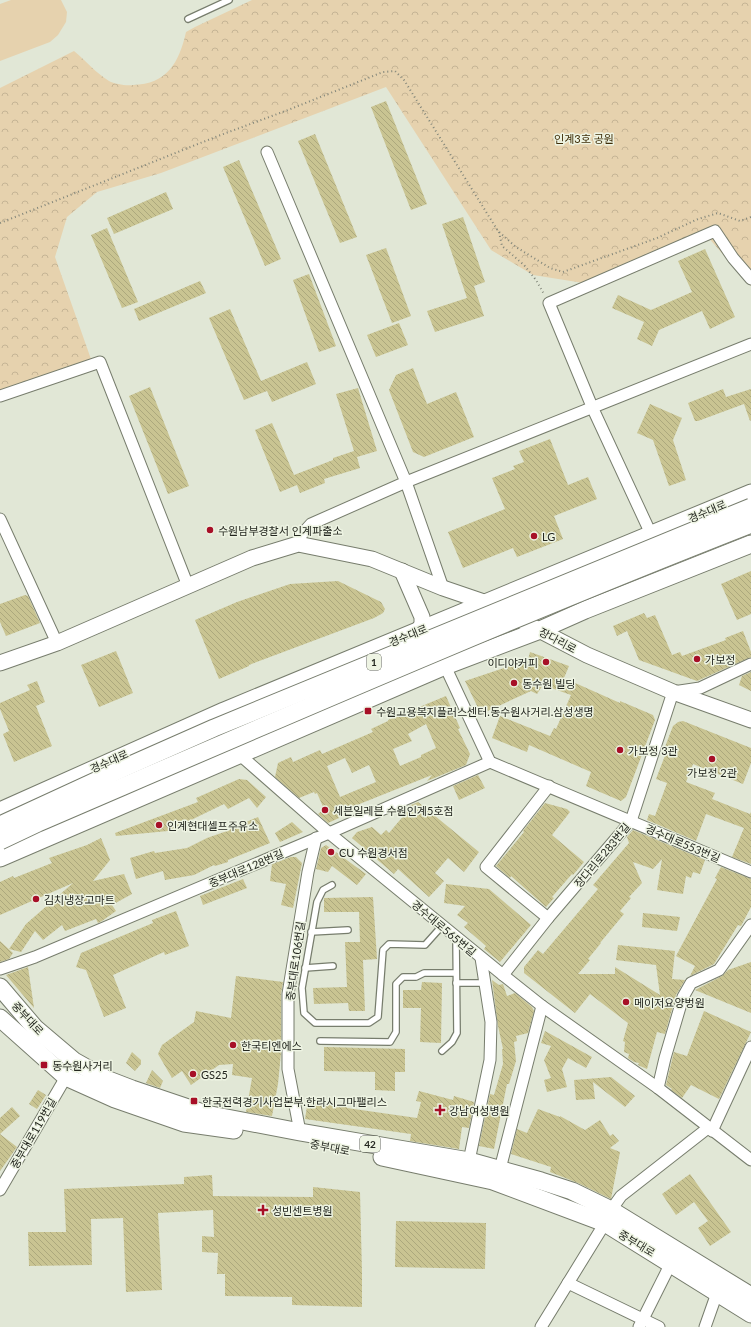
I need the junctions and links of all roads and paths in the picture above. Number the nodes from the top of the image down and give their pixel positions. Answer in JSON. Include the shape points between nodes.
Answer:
{"nodes":[{"id":1,"x":229,"y":0,"type":"edge"},
{"id":2,"x":188,"y":19,"type":"dead end"},
{"id":3,"x":267,"y":152,"type":"dead end"},
{"id":4,"x":751,"y":217,"type":"edge"},
{"id":5,"x":0,"y":223,"type":"edge"},
{"id":6,"x":498,"y":231,"type":"junction"},
{"id":7,"x":751,"y":279,"type":"edge"},
{"id":8,"x":549,"y":303,"type":"junction"},
{"id":9,"x":751,"y":344,"type":"edge"},
{"id":10,"x":0,"y":396,"type":"edge"},
{"id":11,"x":593,"y":408,"type":"junction"},
{"id":12,"x":406,"y":482,"type":"junction"},
{"id":13,"x":751,"y":493,"type":"edge"},
{"id":14,"x":751,"y":507,"type":"edge"},
{"id":15,"x":0,"y":519,"type":"edge"},
{"id":16,"x":751,"y":524,"type":"edge"},
{"id":17,"x":651,"y":534,"type":"junction"},
{"id":18,"x":298,"y":544,"type":"junction"},
{"id":19,"x":751,"y":544,"type":"edge"},
{"id":20,"x":402,"y":571,"type":"junction"},
{"id":21,"x":188,"y":586,"type":"junction"},
{"id":22,"x":443,"y":588,"type":"junction"},
{"id":23,"x":487,"y":603,"type":"junction"},
{"id":24,"x":540,"y":630,"type":"junction"},
{"id":25,"x":418,"y":631,"type":"junction"},
{"id":26,"x":57,"y":643,"type":"junction"},
{"id":27,"x":0,"y":664,"type":"edge"},
{"id":28,"x":751,"y":664,"type":"edge"},
{"id":29,"x":445,"y":666,"type":"junction"},
{"id":30,"x":673,"y":692,"type":"junction"},
{"id":31,"x":751,"y":720,"type":"edge"},
{"id":32,"x":240,"y":755,"type":"junction"},
{"id":33,"x":490,"y":762,"type":"junction"},
{"id":34,"x":549,"y":786,"type":"junction"},
{"id":35,"x":0,"y":811,"type":"edge"},
{"id":36,"x":631,"y":821,"type":"junction"},
{"id":37,"x":0,"y":825,"type":"edge"},
{"id":38,"x":329,"y":833,"type":"junction"},
{"id":39,"x":316,"y":838,"type":"junction"},
{"id":40,"x":0,"y":841,"type":"edge"},
{"id":41,"x":0,"y":858,"type":"edge"},
{"id":42,"x":751,"y":872,"type":"edge"},
{"id":43,"x":332,"y":884,"type":"dead end"},
{"id":44,"x":548,"y":918,"type":"junction"},
{"id":45,"x":751,"y":925,"type":"edge"},
{"id":46,"x":442,"y":926,"type":"junction"},
{"id":47,"x":348,"y":930,"type":"dead end"},
{"id":48,"x":311,"y":932,"type":"junction"},
{"id":49,"x":456,"y":938,"type":"junction"},
{"id":50,"x":481,"y":958,"type":"junction"},
{"id":51,"x":333,"y":966,"type":"dead end"},
{"id":52,"x":305,"y":968,"type":"junction"},
{"id":53,"x":0,"y":969,"type":"edge"},
{"id":54,"x":456,"y":973,"type":"junction"},
{"id":55,"x":502,"y":975,"type":"junction"},
{"id":56,"x":485,"y":983,"type":"junction"},
{"id":57,"x":456,"y":984,"type":"junction"},
{"id":58,"x":0,"y":987,"type":"edge"},
{"id":59,"x":542,"y":1006,"type":"junction"},
{"id":60,"x":0,"y":1018,"type":"edge"},
{"id":61,"x":320,"y":1040,"type":"dead end"},
{"id":62,"x":751,"y":1047,"type":"edge"},
{"id":63,"x":442,"y":1051,"type":"dead end"},
{"id":64,"x":66,"y":1077,"type":"junction"},
{"id":65,"x":658,"y":1088,"type":"junction"},
{"id":66,"x":710,"y":1129,"type":"junction"},
{"id":67,"x":300,"y":1132,"type":"junction"},
{"id":68,"x":751,"y":1160,"type":"edge"},
{"id":69,"x":469,"y":1161,"type":"junction"},
{"id":70,"x":500,"y":1169,"type":"junction"},
{"id":71,"x":0,"y":1190,"type":"edge"},
{"id":72,"x":608,"y":1217,"type":"junction"},
{"id":73,"x":671,"y":1264,"type":"junction"},
{"id":74,"x":568,"y":1283,"type":"junction"},
{"id":75,"x":717,"y":1293,"type":"junction"},
{"id":76,"x":751,"y":1296,"type":"edge"},
{"id":77,"x":751,"y":1314,"type":"edge"},
{"id":78,"x":641,"y":1323,"type":"edge"},
{"id":79,"x":541,"y":1327,"type":"edge"},
{"id":80,"x":659,"y":1327,"type":"edge"},
{"id":81,"x":705,"y":1327,"type":"edge"}],
"edges":[{"from":1,"to":2,"type":"lane"},
{"from":3,"to":12,"type":"street"},
{"from":4,"to":6,"type":"path","via":[[740,221],[718,213],[563,272],[550,268],[516,247]]},
{"from":5,"to":6,"type":"path","via":[[383,72],[395,72],[404,80]]},
{"from":6,"to":8,"type":"path","via":[[502,246],[524,265]]},
{"from":7,"to":8,"type":"street","via":[[715,231]]},
{"from":8,"to":11,"type":"street"},
{"from":9,"to":11,"type":"street"},
{"from":10,"to":21,"type":"street","via":[[100,362]]},
{"from":11,"to":12,"type":"street"},
{"from":11,"to":17,"type":"street"},
{"from":12,"to":18,"type":"street","via":[[311,524],[302,534]]},
{"from":12,"to":22,"type":"street"},
{"from":13,"to":17,"type":"main road","name":"경수대로"},
{"from":14,"to":37,"type":"main road","number":"1","bridge":true,"via":[[214,728]]},
{"from":15,"to":26,"type":"street"},
{"from":16,"to":40,"type":"main road","number":"1","bridge":true,"via":[[367,681]]},
{"from":17,"to":23,"type":"main road","name":"경수대로"},
{"from":18,"to":20,"type":"street","name":"장다리로","via":[[372,558]]},
{"from":18,"to":21,"type":"street","via":[[252,558]]},
{"from":19,"to":24,"type":"main road"},
{"from":20,"to":22,"type":"street","name":"장다리로"},
{"from":20,"to":25,"type":"street","via":[[422,617]]},
{"from":21,"to":26,"type":"street"},
{"from":22,"to":23,"type":"street","name":"장다리로"},
{"from":23,"to":24,"type":"street","name":"장다리로"},
{"from":23,"to":25,"type":"main road","name":"경수대로"},
{"from":24,"to":29,"type":"main road"},
{"from":24,"to":30,"type":"street","name":"장다리로","via":[[587,655]]},
{"from":25,"to":35,"type":"main road","name":"경수대로","via":[[224,711]]},
{"from":26,"to":27,"type":"street"},
{"from":28,"to":30,"type":"street","via":[[700,688]]},
{"from":29,"to":32,"type":"main road"},
{"from":29,"to":33,"type":"street"},
{"from":30,"to":31,"type":"street","name":"장다리로"},
{"from":30,"to":36,"type":"street","name":"장다리로283번길"},
{"from":32,"to":38,"type":"street","name":"경수대로565번길"},
{"from":32,"to":41,"type":"main road"},
{"from":33,"to":34,"type":"street","name":"경수대로553번길"},
{"from":33,"to":38,"type":"street","name":"중부대로128번길"},
{"from":34,"to":36,"type":"street","name":"경수대로553번길"},
{"from":34,"to":44,"type":"street","via":[[486,867]]},
{"from":36,"to":42,"type":"street","name":"경수대로553번길"},
{"from":36,"to":44,"type":"street","name":"장다리로283번길"},
{"from":38,"to":39,"type":"street","name":"중부대로128번길"},
{"from":38,"to":46,"type":"street","name":"경수대로565번길"},
{"from":39,"to":53,"type":"street","name":"중부대로128번길","via":[[35,957]]},
{"from":39,"to":67,"type":"street","name":"중부대로106번길","via":[[288,994],[288,1069]]},
{"from":43,"to":48,"type":"lane","via":[[323,890],[317,902]]},
{"from":44,"to":55,"type":"street","name":"장다리로283번길"},
{"from":45,"to":65,"type":"street","via":[[719,970],[691,983],[681,1005]]},
{"from":46,"to":49,"type":"street","name":"경수대로565번길"},
{"from":46,"to":52,"type":"lane","via":[[425,945],[389,944],[383,950],[378,1017],[369,1023],[315,1023],[304,1013],[302,988]]},
{"from":47,"to":48,"type":"lane"},
{"from":48,"to":52,"type":"lane"},
{"from":49,"to":50,"type":"street","name":"경수대로565번길"},
{"from":49,"to":54,"type":"lane"},
{"from":50,"to":55,"type":"street","name":"경수대로565번길"},
{"from":50,"to":56,"type":"street"},
{"from":51,"to":52,"type":"lane"},
{"from":54,"to":57,"type":"lane"},
{"from":54,"to":61,"type":"lane","via":[[424,973],[416,977],[403,977],[396,984],[396,1032],[390,1042]]},
{"from":55,"to":59,"type":"street","name":"경수대로565번길"},
{"from":56,"to":57,"type":"lane"},
{"from":56,"to":69,"type":"street","via":[[491,1022],[490,1060]]},
{"from":57,"to":63,"type":"lane","via":[[457,1033]]},
{"from":58,"to":67,"type":"main road","name":"중부대로","number":"42","via":[[35,1028],[74,1061],[106,1079],[206,1114]]},
{"from":59,"to":65,"type":"street","name":"경수대로565번길"},
{"from":59,"to":70,"type":"street"},
{"from":60,"to":64,"type":"main road","name":"중부대로","number":"42"},
{"from":62,"to":66,"type":"street"},
{"from":64,"to":71,"type":"street","name":"중부대로119번길"},
{"from":64,"to":72,"type":"main road","name":"중부대로","number":"42","via":[[115,1100],[184,1123],[384,1157],[493,1181]]},
{"from":65,"to":66,"type":"street","name":"경수대로565번길"},
{"from":66,"to":68,"type":"street","name":"경수대로565번길"},
{"from":66,"to":72,"type":"street","via":[[621,1196]]},
{"from":67,"to":69,"type":"main road","name":"중부대로","number":"42"},
{"from":69,"to":70,"type":"main road","name":"중부대로","number":"42"},
{"from":70,"to":72,"type":"main road","name":"중부대로","number":"42","via":[[572,1191]]},
{"from":72,"to":73,"type":"main road","name":"중부대로","number":"42"},
{"from":72,"to":74,"type":"street"},
{"from":72,"to":76,"type":"main road","name":"중부대로","number":"42"},
{"from":73,"to":75,"type":"main road","name":"중부대로","number":"42"},
{"from":73,"to":78,"type":"street"},
{"from":74,"to":78,"type":"street"},
{"from":74,"to":79,"type":"street"},
{"from":75,"to":77,"type":"main road","name":"중부대로","number":"42"},
{"from":75,"to":81,"type":"street"},
{"from":78,"to":80,"type":"street"}]}
